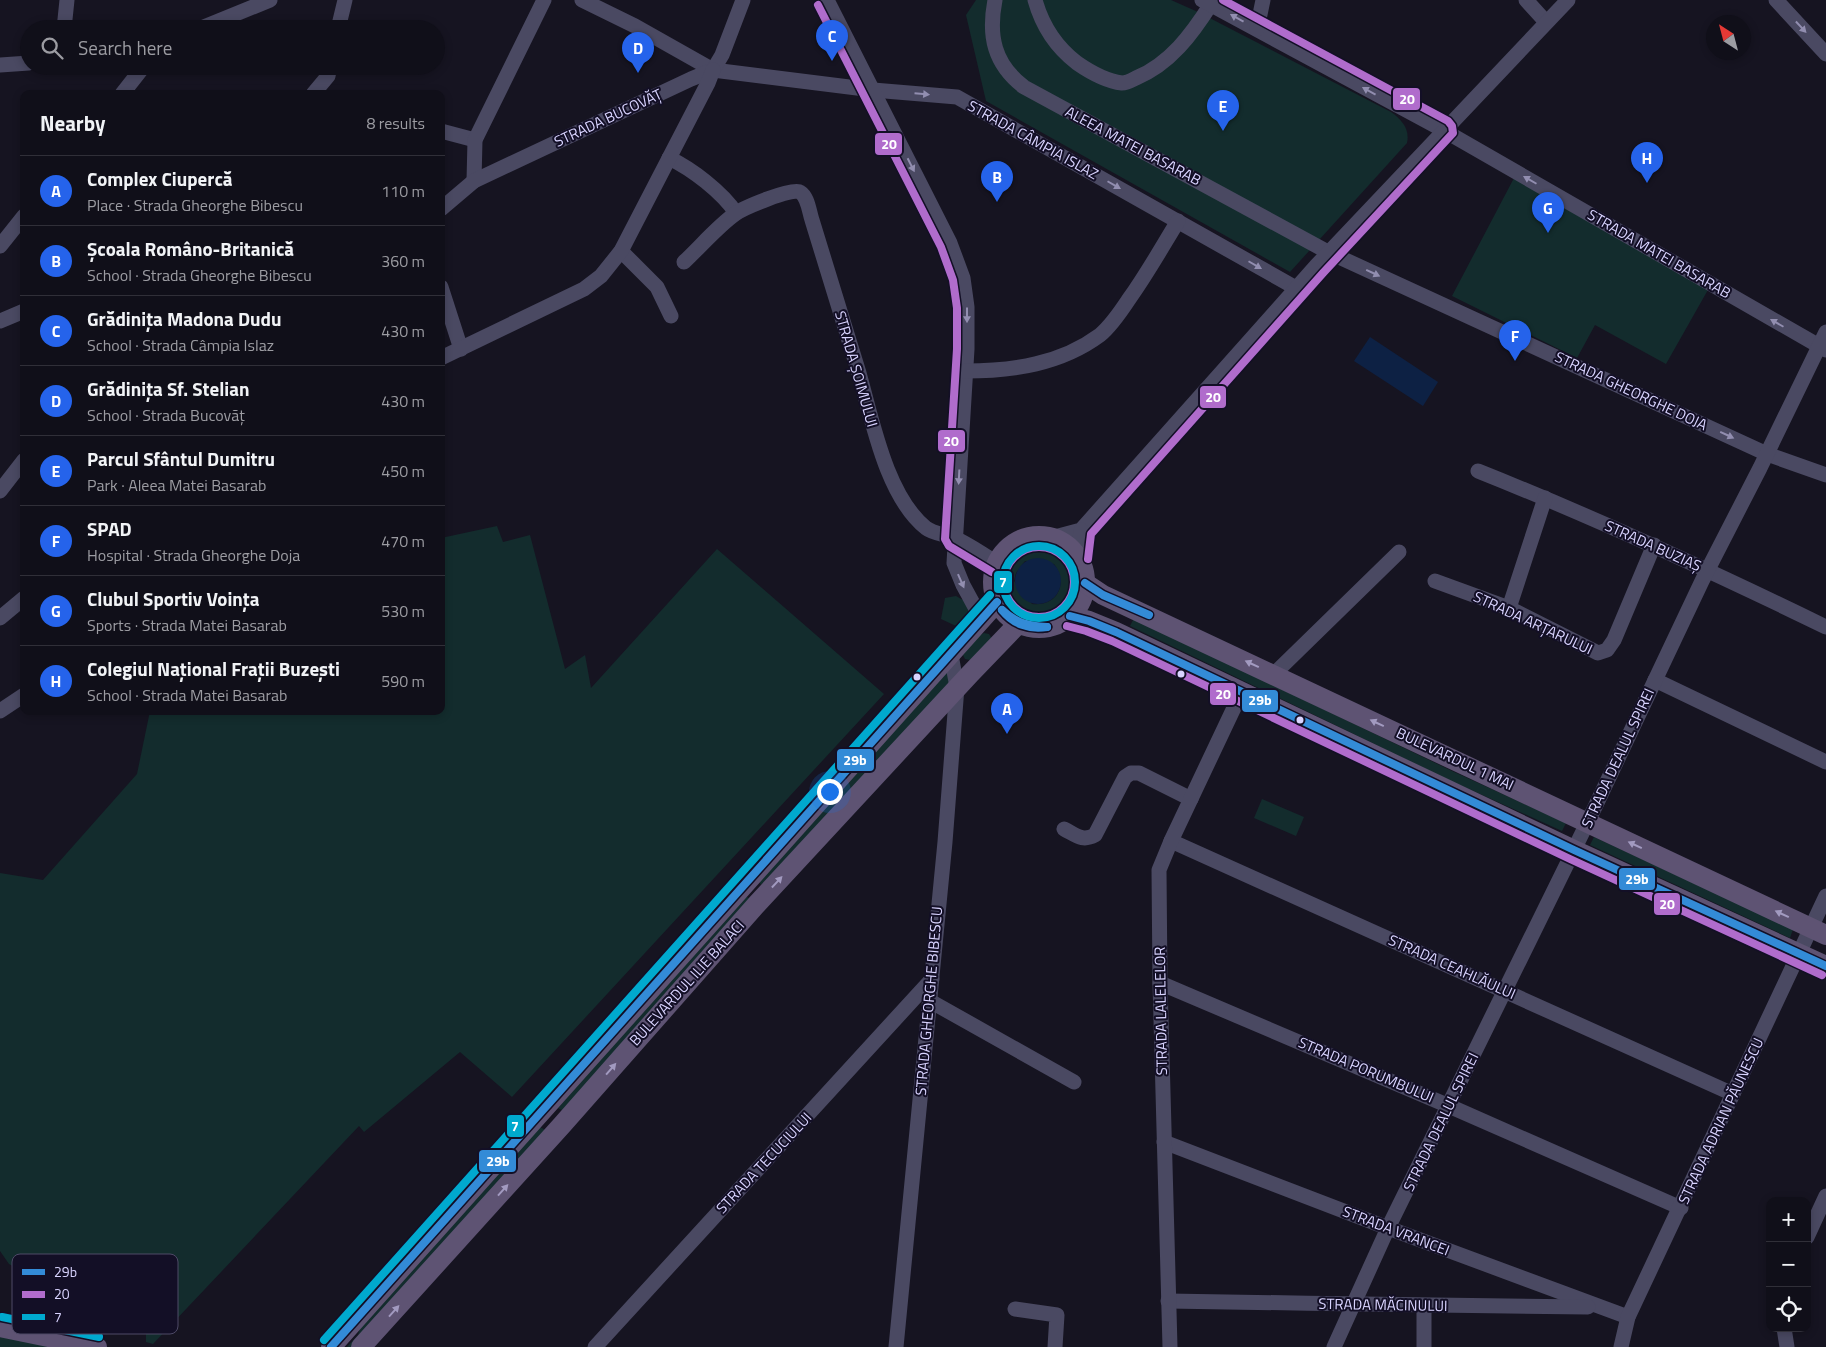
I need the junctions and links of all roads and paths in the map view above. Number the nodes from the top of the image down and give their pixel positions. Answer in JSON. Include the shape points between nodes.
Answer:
{"nodes":[{"id":1,"x":67,"y":0,"type":"edge"},
{"id":2,"x":270,"y":0,"type":"edge"},
{"id":3,"x":345,"y":0,"type":"edge"},
{"id":4,"x":544,"y":0,"type":"edge"},
{"id":5,"x":582,"y":0,"type":"edge"},
{"id":6,"x":743,"y":0,"type":"edge"},
{"id":7,"x":827,"y":0,"type":"edge"},
{"id":8,"x":995,"y":0,"type":"edge"},
{"id":9,"x":1035,"y":0,"type":"edge"},
{"id":10,"x":1262,"y":0,"type":"edge"},
{"id":11,"x":1526,"y":0,"type":"edge"},
{"id":12,"x":1568,"y":0,"type":"edge"},
{"id":13,"x":1776,"y":0,"type":"edge"},
{"id":14,"x":1207,"y":2,"type":"edge"},
{"id":15,"x":65,"y":20,"type":"edge"},
{"id":16,"x":221,"y":20,"type":"edge"},
{"id":17,"x":340,"y":20,"type":"edge"},
{"id":18,"x":1546,"y":22,"type":"junction"},
{"id":19,"x":1257,"y":29,"type":"junction"},
{"id":20,"x":1826,"y":54,"type":"edge"},
{"id":21,"x":20,"y":64,"type":"edge"},
{"id":22,"x":0,"y":65,"type":"edge"},
{"id":23,"x":713,"y":70,"type":"junction"},
{"id":24,"x":137,"y":75,"type":"edge"},
{"id":25,"x":328,"y":75,"type":"edge"},
{"id":26,"x":125,"y":90,"type":"edge"},
{"id":27,"x":316,"y":90,"type":"edge"},
{"id":28,"x":873,"y":90,"type":"junction"},
{"id":29,"x":1443,"y":130,"type":"junction"},
{"id":30,"x":445,"y":132,"type":"edge"},
{"id":31,"x":475,"y":140,"type":"junction"},
{"id":32,"x":669,"y":158,"type":"junction"},
{"id":33,"x":474,"y":181,"type":"junction"},
{"id":34,"x":445,"y":206,"type":"edge"},
{"id":35,"x":736,"y":213,"type":"junction"},
{"id":36,"x":20,"y":221,"type":"edge"},
{"id":37,"x":1178,"y":221,"type":"junction"},
{"id":38,"x":0,"y":246,"type":"edge"},
{"id":39,"x":621,"y":251,"type":"junction"},
{"id":40,"x":1328,"y":252,"type":"junction"},
{"id":41,"x":684,"y":262,"type":"dead end"},
{"id":42,"x":1296,"y":288,"type":"junction"},
{"id":43,"x":445,"y":299,"type":"edge"},
{"id":44,"x":20,"y":313,"type":"edge"},
{"id":45,"x":671,"y":316,"type":"dead end"},
{"id":46,"x":0,"y":321,"type":"edge"},
{"id":47,"x":1826,"y":332,"type":"edge"},
{"id":48,"x":461,"y":348,"type":"junction"},
{"id":49,"x":1823,"y":348,"type":"edge"},
{"id":50,"x":445,"y":356,"type":"edge"},
{"id":51,"x":965,"y":371,"type":"junction"},
{"id":52,"x":1767,"y":454,"type":"junction"},
{"id":53,"x":20,"y":465,"type":"edge"},
{"id":54,"x":1478,"y":471,"type":"dead end"},
{"id":55,"x":1826,"y":475,"type":"edge"},
{"id":56,"x":0,"y":491,"type":"edge"},
{"id":57,"x":1545,"y":498,"type":"junction"},
{"id":58,"x":1082,"y":530,"type":"junction"},
{"id":59,"x":955,"y":538,"type":"junction"},
{"id":60,"x":1051,"y":538,"type":"junction"},
{"id":61,"x":1654,"y":545,"type":"junction"},
{"id":62,"x":1399,"y":552,"type":"dead end"},
{"id":63,"x":1078,"y":558,"type":"junction"},
{"id":64,"x":997,"y":563,"type":"junction"},
{"id":65,"x":1708,"y":570,"type":"junction"},
{"id":66,"x":1435,"y":581,"type":"dead end"},
{"id":67,"x":1085,"y":583,"type":"junction"},
{"id":68,"x":20,"y":601,"type":"edge"},
{"id":69,"x":997,"y":602,"type":"junction"},
{"id":70,"x":1509,"y":608,"type":"junction"},
{"id":71,"x":1070,"y":616,"type":"junction"},
{"id":72,"x":0,"y":618,"type":"edge"},
{"id":73,"x":982,"y":620,"type":"junction"},
{"id":74,"x":1018,"y":624,"type":"junction"},
{"id":75,"x":1826,"y":626,"type":"edge"},
{"id":76,"x":951,"y":655,"type":"junction"},
{"id":77,"x":1274,"y":674,"type":"junction"},
{"id":78,"x":1655,"y":680,"type":"junction"},
{"id":79,"x":963,"y":681,"type":"junction"},
{"id":80,"x":1241,"y":693,"type":"junction"},
{"id":81,"x":20,"y":698,"type":"edge"},
{"id":82,"x":0,"y":711,"type":"edge"},
{"id":83,"x":1826,"y":762,"type":"edge"},
{"id":84,"x":1191,"y":799,"type":"junction"},
{"id":85,"x":1588,"y":822,"type":"junction"},
{"id":86,"x":1064,"y":829,"type":"dead end"},
{"id":87,"x":1171,"y":841,"type":"junction"},
{"id":88,"x":1574,"y":850,"type":"junction"},
{"id":89,"x":739,"y":892,"type":"junction"},
{"id":90,"x":1826,"y":896,"type":"edge"},
{"id":91,"x":756,"y":906,"type":"junction"},
{"id":92,"x":1818,"y":931,"type":"edge"},
{"id":93,"x":1799,"y":953,"type":"junction"},
{"id":94,"x":1826,"y":966,"type":"edge"},
{"id":95,"x":932,"y":979,"type":"junction"},
{"id":96,"x":1160,"y":983,"type":"junction"},
{"id":97,"x":1504,"y":991,"type":"junction"},
{"id":98,"x":930,"y":1001,"type":"junction"},
{"id":99,"x":1074,"y":1082,"type":"dead end"},
{"id":100,"x":1733,"y":1094,"type":"junction"},
{"id":101,"x":1450,"y":1106,"type":"junction"},
{"id":102,"x":1164,"y":1142,"type":"junction"},
{"id":103,"x":1826,"y":1196,"type":"edge"},
{"id":104,"x":1681,"y":1208,"type":"junction"},
{"id":105,"x":1388,"y":1228,"type":"junction"},
{"id":106,"x":1811,"y":1228,"type":"edge"},
{"id":107,"x":1168,"y":1301,"type":"junction"},
{"id":108,"x":1353,"y":1303,"type":"junction"},
{"id":109,"x":1424,"y":1306,"type":"junction"},
{"id":110,"x":1599,"y":1307,"type":"junction"},
{"id":111,"x":1014,"y":1309,"type":"dead end"},
{"id":112,"x":1628,"y":1317,"type":"junction"},
{"id":113,"x":1785,"y":1332,"type":"edge"},
{"id":114,"x":34,"y":1334,"type":"edge"},
{"id":115,"x":97,"y":1347,"type":"edge"},
{"id":116,"x":331,"y":1347,"type":"edge"},
{"id":117,"x":361,"y":1347,"type":"edge"},
{"id":118,"x":594,"y":1347,"type":"edge"},
{"id":119,"x":896,"y":1347,"type":"edge"},
{"id":120,"x":1055,"y":1347,"type":"edge"},
{"id":121,"x":1170,"y":1347,"type":"edge"},
{"id":122,"x":1334,"y":1347,"type":"edge"},
{"id":123,"x":1424,"y":1347,"type":"edge"},
{"id":124,"x":1621,"y":1347,"type":"edge"},
{"id":125,"x":1788,"y":1347,"type":"edge"}],
"edges":[{"from":1,"to":15,"type":"street"},
{"from":2,"to":16,"type":"street"},
{"from":3,"to":17,"type":"street"},
{"from":4,"to":31,"type":"street"},
{"from":5,"to":23,"type":"street","name":"STRADA CÂMPIA ISLAZ"},
{"from":6,"to":23,"type":"street"},
{"from":7,"to":28,"type":"street"},
{"from":8,"to":40,"type":"street","name":"ALEEA MATEI BASARAB","via":[[991,18],[993,41],[1000,61],[1024,87]]},
{"from":9,"to":14,"type":"street","via":[[1052,38],[1066,54],[1086,70],[1124,83],[1162,64],[1190,34]]},
{"from":10,"to":19,"type":"street"},
{"from":11,"to":18,"type":"street"},
{"from":12,"to":18,"type":"street"},
{"from":13,"to":20,"type":"street","one_way":true},
{"from":19,"to":14,"type":"street","name":"STRADA MATEI BASARAB","one_way":true},
{"from":18,"to":29,"type":"street"},
{"from":29,"to":19,"type":"street","name":"STRADA MATEI BASARAB","one_way":true},
{"from":21,"to":22,"type":"street"},
{"from":23,"to":28,"type":"street","name":"STRADA CÂMPIA ISLAZ"},
{"from":23,"to":32,"type":"street"},
{"from":23,"to":33,"type":"street","name":"STRADA BUCOVĂȚ"},
{"from":24,"to":26,"type":"street"},
{"from":25,"to":27,"type":"street"},
{"from":28,"to":37,"type":"street","name":"STRADA CÂMPIA ISLAZ","one_way":true,"via":[[958,97]]},
{"from":28,"to":51,"type":"street","one_way":true,"via":[[950,243],[963,278],[967,308]]},
{"from":29,"to":40,"type":"street"},
{"from":49,"to":29,"type":"street","name":"STRADA MATEI BASARAB","one_way":true},
{"from":30,"to":31,"type":"street"},
{"from":31,"to":33,"type":"street"},
{"from":32,"to":35,"type":"street","via":[[703,180]]},
{"from":32,"to":39,"type":"street"},
{"from":33,"to":34,"type":"street","name":"STRADA BUCOVĂȚ"},
{"from":35,"to":41,"type":"street","name":"STRADA ȘOIMULUI"},
{"from":35,"to":59,"type":"street","name":"STRADA ȘOIMULUI","via":[[784,192],[795,190],[805,197],[886,465],[915,516],[931,530]]},
{"from":36,"to":38,"type":"street"},
{"from":37,"to":42,"type":"street","name":"STRADA CÂMPIA ISLAZ","one_way":true},
{"from":37,"to":51,"type":"street","via":[[1120,313],[1101,334],[1079,349],[1033,365]]},
{"from":39,"to":45,"type":"street","via":[[657,287]]},
{"from":39,"to":48,"type":"street","via":[[601,276],[584,288]]},
{"from":40,"to":42,"type":"street"},
{"from":40,"to":52,"type":"street","name":"STRADA GHEORGHE DOJA","one_way":true},
{"from":42,"to":58,"type":"street"},
{"from":43,"to":48,"type":"street"},
{"from":44,"to":46,"type":"street"},
{"from":47,"to":49,"type":"street","name":"STRADA DEALUL SPIREI"},
{"from":48,"to":50,"type":"street"},
{"from":49,"to":52,"type":"street","name":"STRADA DEALUL SPIREI"},
{"from":51,"to":59,"type":"street","one_way":true},
{"from":52,"to":55,"type":"street","name":"STRADA GHEORGHE DOJA"},
{"from":52,"to":65,"type":"street","name":"STRADA DEALUL SPIREI"},
{"from":53,"to":56,"type":"street"},
{"from":54,"to":57,"type":"street","name":"STRADA BUZIAȘ"},
{"from":57,"to":61,"type":"street","name":"STRADA BUZIAȘ"},
{"from":57,"to":70,"type":"street"},
{"from":58,"to":60,"type":"street"},
{"from":58,"to":63,"type":"street"},
{"from":59,"to":64,"type":"street","name":"STRADA ȘOIMULUI"},
{"from":59,"to":73,"type":"street","one_way":true,"via":[[954,562]]},
{"from":60,"to":63,"type":"main road","via":[[1066,545]]},
{"from":60,"to":64,"type":"main road","via":[[1026,538],[1004,552]]},
{"from":61,"to":65,"type":"street","name":"STRADA BUZIAȘ"},
{"from":61,"to":70,"type":"street","name":"STRADA ARȚARULUI","via":[[1607,650],[1598,653]]},
{"from":62,"to":77,"type":"street"},
{"from":63,"to":67,"type":"main road"},
{"from":64,"to":69,"type":"main road","via":[[993,583]]},
{"from":65,"to":75,"type":"street","name":"STRADA BUZIAȘ"},
{"from":65,"to":78,"type":"street","name":"STRADA DEALUL SPIREI"},
{"from":66,"to":70,"type":"street","name":"STRADA ARȚARULUI"},
{"from":67,"to":71,"type":"main road","via":[[1081,601]]},
{"from":77,"to":67,"type":"main road","name":"BULEVARDUL 1 MAI","one_way":true,"via":[[1103,595]]},
{"from":68,"to":72,"type":"street"},
{"from":69,"to":73,"type":"main road","name":"BULEVARDUL ILIE BALACI"},
{"from":69,"to":74,"type":"main road"},
{"from":71,"to":74,"type":"main road","via":[[1046,627]]},
{"from":71,"to":80,"type":"main road","name":"BULEVARDUL 1 MAI","via":[[1116,632]]},
{"from":73,"to":76,"type":"main road","name":"BULEVARDUL ILIE BALACI"},
{"from":74,"to":79,"type":"main road","name":"BULEVARDUL ILIE BALACI"},
{"from":76,"to":79,"type":"main road"},
{"from":76,"to":89,"type":"main road","name":"BULEVARDUL ILIE BALACI"},
{"from":85,"to":77,"type":"main road","name":"BULEVARDUL 1 MAI","one_way":true},
{"from":78,"to":83,"type":"street"},
{"from":78,"to":85,"type":"street","name":"STRADA DEALUL SPIREI"},
{"from":91,"to":79,"type":"main road","name":"BULEVARDUL ILIE BALACI","one_way":true},
{"from":79,"to":95,"type":"street","name":"STRADA GHEORGHE BIBESCU"},
{"from":80,"to":84,"type":"street","name":"STRADA LALELELOR"},
{"from":80,"to":88,"type":"main road","name":"BULEVARDUL 1 MAI"},
{"from":81,"to":82,"type":"street"},
{"from":84,"to":86,"type":"street","via":[[1139,773],[1132,773],[1125,777],[1095,835],[1088,839],[1080,838]]},
{"from":84,"to":87,"type":"street","name":"STRADA LALELELOR"},
{"from":85,"to":88,"type":"street","name":"STRADA DEALUL SPIREI"},
{"from":92,"to":85,"type":"main road","name":"BULEVARDUL 1 MAI","one_way":true},
{"from":87,"to":96,"type":"street","name":"STRADA LALELELOR","via":[[1160,870]]},
{"from":87,"to":97,"type":"street","name":"STRADA CEAHLĂULUI"},
{"from":88,"to":93,"type":"main road","name":"BULEVARDUL 1 MAI"},
{"from":88,"to":97,"type":"street","name":"STRADA DEALUL SPIREI"},
{"from":89,"to":91,"type":"street"},
{"from":89,"to":116,"type":"main road","name":"BULEVARDUL ILIE BALACI"},
{"from":90,"to":92,"type":"street","name":"STRADA ADRIAN PĂUNESCU"},
{"from":117,"to":91,"type":"main road","name":"BULEVARDUL ILIE BALACI","one_way":true},
{"from":92,"to":93,"type":"street","name":"STRADA ADRIAN PĂUNESCU"},
{"from":93,"to":94,"type":"main road","name":"BULEVARDUL 1 MAI"},
{"from":93,"to":100,"type":"street","name":"STRADA ADRIAN PĂUNESCU"},
{"from":95,"to":98,"type":"street","name":"STRADA GHEORGHE BIBESCU"},
{"from":95,"to":118,"type":"street","name":"STRADA TECUCIULUI"},
{"from":96,"to":101,"type":"street","name":"STRADA PORUMBULUI"},
{"from":96,"to":102,"type":"street","name":"STRADA LALELELOR"},
{"from":97,"to":100,"type":"street","name":"STRADA CEAHLĂULUI"},
{"from":97,"to":101,"type":"street","name":"STRADA DEALUL SPIREI"},
{"from":98,"to":99,"type":"street"},
{"from":98,"to":119,"type":"street","name":"STRADA GHEORGHE BIBESCU"},
{"from":100,"to":104,"type":"street","name":"STRADA ADRIAN PĂUNESCU"},
{"from":101,"to":104,"type":"street","name":"STRADA PORUMBULUI"},
{"from":101,"to":105,"type":"street","name":"STRADA DEALUL SPIREI"},
{"from":102,"to":105,"type":"street","name":"STRADA VRANCEI"},
{"from":102,"to":107,"type":"street","name":"STRADA LALELELOR"},
{"from":103,"to":106,"type":"street"},
{"from":104,"to":112,"type":"street","name":"STRADA ADRIAN PĂUNESCU"},
{"from":105,"to":108,"type":"street","name":"STRADA DEALUL SPIREI"},
{"from":105,"to":110,"type":"street","name":"STRADA VRANCEI"},
{"from":107,"to":108,"type":"street","name":"STRADA MĂCINULUI"},
{"from":107,"to":121,"type":"street","name":"STRADA LALELELOR"},
{"from":108,"to":109,"type":"street","name":"STRADA MĂCINULUI"},
{"from":108,"to":122,"type":"street","name":"STRADA DEALUL SPIREI"},
{"from":109,"to":110,"type":"street","name":"STRADA MĂCINULUI"},
{"from":109,"to":123,"type":"street"},
{"from":110,"to":112,"type":"street","name":"STRADA VRANCEI"},
{"from":111,"to":120,"type":"street","via":[[1057,1315]]},
{"from":112,"to":124,"type":"street","name":"STRADA ADRIAN PĂUNESCU"},
{"from":113,"to":125,"type":"street"},
{"from":114,"to":115,"type":"main road"}]}
